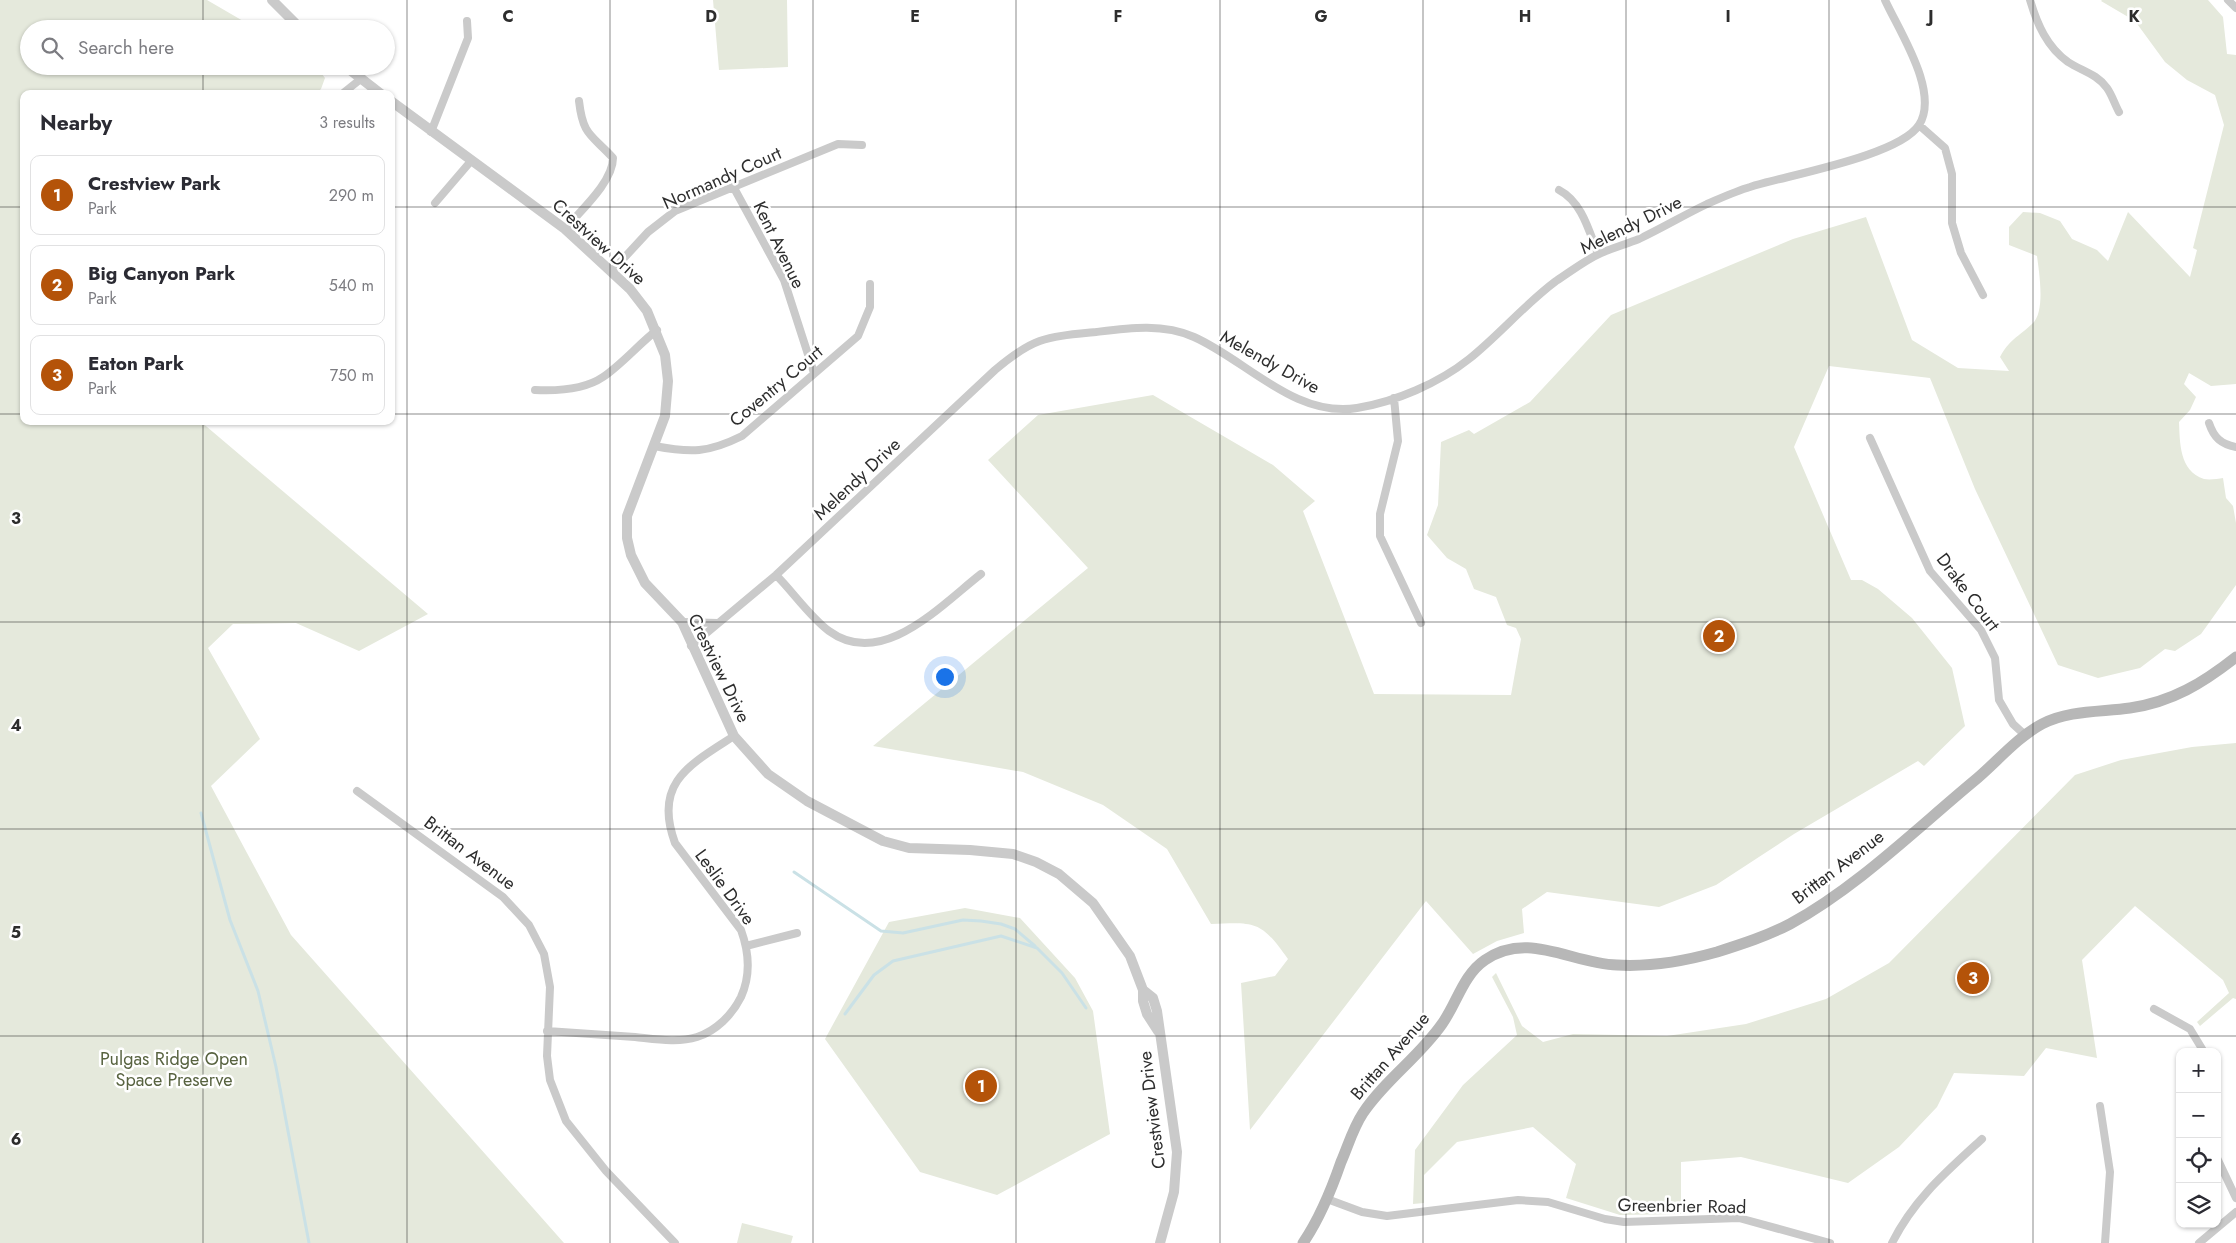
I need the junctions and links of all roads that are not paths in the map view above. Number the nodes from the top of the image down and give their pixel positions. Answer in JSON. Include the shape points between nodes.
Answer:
{"nodes":[{"id":1,"x":272,"y":0,"type":"edge"},
{"id":2,"x":1885,"y":0,"type":"edge"},
{"id":3,"x":2030,"y":0,"type":"edge"},
{"id":4,"x":2228,"y":0,"type":"edge"},
{"id":5,"x":2236,"y":8,"type":"edge"},
{"id":6,"x":293,"y":20,"type":"edge"},
{"id":7,"x":467,"y":21,"type":"dead end"},
{"id":8,"x":358,"y":75,"type":"edge"},
{"id":9,"x":362,"y":78,"type":"junction"},
{"id":10,"x":347,"y":90,"type":"edge"},
{"id":11,"x":377,"y":90,"type":"edge"},
{"id":12,"x":579,"y":101,"type":"dead end"},
{"id":13,"x":395,"y":104,"type":"edge"},
{"id":14,"x":2119,"y":112,"type":"dead end"},
{"id":15,"x":1919,"y":125,"type":"junction"},
{"id":16,"x":431,"y":132,"type":"junction"},
{"id":17,"x":862,"y":145,"type":"dead end"},
{"id":18,"x":471,"y":161,"type":"junction"},
{"id":19,"x":734,"y":188,"type":"junction"},
{"id":20,"x":1559,"y":190,"type":"dead end"},
{"id":21,"x":435,"y":203,"type":"dead end"},
{"id":22,"x":565,"y":229,"type":"junction"},
{"id":23,"x":1598,"y":254,"type":"junction"},
{"id":24,"x":612,"y":271,"type":"junction"},
{"id":25,"x":870,"y":284,"type":"dead end"},
{"id":26,"x":1983,"y":294,"type":"dead end"},
{"id":27,"x":657,"y":330,"type":"junction"},
{"id":28,"x":814,"y":373,"type":"junction"},
{"id":29,"x":534,"y":390,"type":"dead end"},
{"id":30,"x":1394,"y":398,"type":"junction"},
{"id":31,"x":2209,"y":423,"type":"dead end"},
{"id":32,"x":1870,"y":438,"type":"dead end"},
{"id":33,"x":654,"y":446,"type":"junction"},
{"id":34,"x":2236,"y":447,"type":"edge"},
{"id":35,"x":981,"y":574,"type":"dead end"},
{"id":36,"x":776,"y":575,"type":"junction"},
{"id":37,"x":682,"y":622,"type":"junction"},
{"id":38,"x":718,"y":623,"type":"junction"},
{"id":39,"x":1422,"y":623,"type":"dead end"},
{"id":40,"x":691,"y":646,"type":"junction"},
{"id":41,"x":2236,"y":657,"type":"edge"},
{"id":42,"x":2025,"y":735,"type":"junction"},
{"id":43,"x":734,"y":736,"type":"junction"},
{"id":44,"x":357,"y":791,"type":"dead end"},
{"id":45,"x":797,"y":933,"type":"dead end"},
{"id":46,"x":746,"y":946,"type":"junction"},
{"id":47,"x":2154,"y":1009,"type":"dead end"},
{"id":48,"x":547,"y":1031,"type":"junction"},
{"id":49,"x":2202,"y":1048,"type":"edge"},
{"id":50,"x":2100,"y":1106,"type":"dead end"},
{"id":51,"x":1982,"y":1139,"type":"dead end"},
{"id":52,"x":2221,"y":1166,"type":"edge"},
{"id":53,"x":2236,"y":1198,"type":"edge"},
{"id":54,"x":1327,"y":1199,"type":"junction"},
{"id":55,"x":2236,"y":1212,"type":"edge"},
{"id":56,"x":674,"y":1243,"type":"edge"},
{"id":57,"x":1160,"y":1243,"type":"edge"},
{"id":58,"x":1303,"y":1243,"type":"edge"},
{"id":59,"x":1830,"y":1243,"type":"edge"},
{"id":60,"x":1892,"y":1243,"type":"edge"},
{"id":61,"x":2105,"y":1243,"type":"edge"},
{"id":62,"x":2199,"y":1243,"type":"edge"}],
"edges":[{"from":1,"to":6,"type":"street"},
{"from":2,"to":15,"type":"street","via":[[1921,76],[1925,103]]},
{"from":3,"to":14,"type":"street","via":[[2047,40],[2069,62],[2092,74],[2106,87]]},
{"from":4,"to":5,"type":"street"},
{"from":7,"to":16,"type":"street","via":[[468,38]]},
{"from":8,"to":9,"type":"street"},
{"from":9,"to":10,"type":"street"},
{"from":9,"to":11,"type":"street"},
{"from":12,"to":22,"type":"street","via":[[586,132],[614,158],[613,168]]},
{"from":13,"to":16,"type":"street","name":"Crestview Drive"},
{"from":15,"to":23,"type":"street","name":"Melendy Drive","via":[[1899,143],[1748,187],[1638,239]]},
{"from":15,"to":26,"type":"street","via":[[1945,148],[1952,174],[1952,223],[1961,253]]},
{"from":16,"to":18,"type":"street","name":"Crestview Drive"},
{"from":17,"to":19,"type":"street","name":"Normandy Court","via":[[838,144]]},
{"from":18,"to":21,"type":"street"},
{"from":18,"to":22,"type":"street","name":"Crestview Drive"},
{"from":19,"to":24,"type":"street","name":"Normandy Court","via":[[675,211],[648,232]]},
{"from":19,"to":28,"type":"street","name":"Kent Avenue","via":[[784,280]]},
{"from":20,"to":23,"type":"street","via":[[1567,194],[1580,210]]},
{"from":22,"to":24,"type":"street","name":"Crestview Drive"},
{"from":23,"to":30,"type":"street","name":"Melendy Drive","via":[[1554,283],[1467,361],[1433,382]]},
{"from":24,"to":27,"type":"street","name":"Crestview Drive","via":[[648,311]]},
{"from":25,"to":28,"type":"street","name":"Coventry Court","via":[[870,307],[858,336]]},
{"from":27,"to":29,"type":"street","via":[[603,377],[556,391]]},
{"from":27,"to":33,"type":"street","name":"Crestview Drive","via":[[665,355],[668,381],[665,416]]},
{"from":28,"to":33,"type":"street","name":"Coventry Court","via":[[742,436],[721,446],[684,452]]},
{"from":30,"to":36,"type":"street","name":"Melendy Drive","via":[[1356,408],[1323,407],[1294,396],[1194,337],[1167,329],[1139,327],[1049,336],[1021,348],[995,370]]},
{"from":30,"to":39,"type":"street","via":[[1398,441],[1380,514],[1380,536]]},
{"from":31,"to":34,"type":"street","via":[[2212,434],[2224,445]]},
{"from":32,"to":42,"type":"street","name":"Drake Court","via":[[1930,571],[1981,630],[1995,658],[1999,700],[2013,724]]},
{"from":33,"to":37,"type":"street","name":"Crestview Drive","via":[[627,516],[627,538],[631,555],[646,583]]},
{"from":35,"to":36,"type":"street","via":[[907,631],[887,641],[862,644],[829,631]]},
{"from":36,"to":38,"type":"street","name":"Melendy Drive"},
{"from":37,"to":38,"type":"street"},
{"from":37,"to":40,"type":"street","name":"Crestview Drive"},
{"from":38,"to":40,"type":"street","name":"Melendy Drive"},
{"from":40,"to":43,"type":"street","name":"Crestview Drive"},
{"from":41,"to":42,"type":"main road","name":"Brittan Avenue","via":[[2191,690],[2161,702],[2056,718]]},
{"from":42,"to":54,"type":"main road","name":"Brittan Avenue","via":[[1848,885],[1788,925],[1754,940],[1686,960],[1642,965],[1603,964],[1524,946],[1487,958],[1467,978],[1445,1020],[1428,1043],[1363,1113]]},
{"from":43,"to":46,"type":"street","name":"Leslie Drive","via":[[685,770],[676,780],[667,811],[675,843],[741,930]]},
{"from":43,"to":57,"type":"street","name":"Crestview Drive","via":[[768,774],[807,801],[883,841],[909,848],[1013,854],[1058,874],[1093,903],[1130,956],[1143,990],[1153,998],[1157,1011],[1176,1152],[1174,1192]]},
{"from":44,"to":48,"type":"street","name":"Brittan Avenue","via":[[503,898],[529,925],[544,954],[550,987]]},
{"from":45,"to":46,"type":"street"},
{"from":46,"to":48,"type":"street","name":"Leslie Drive","via":[[746,987],[736,1007],[716,1027],[696,1037],[669,1040]]},
{"from":47,"to":49,"type":"street","via":[[2190,1029]]},
{"from":48,"to":56,"type":"street","name":"Brittan Avenue","via":[[550,1080],[566,1121],[606,1171]]},
{"from":50,"to":61,"type":"street","via":[[2110,1172]]},
{"from":51,"to":60,"type":"street","via":[[1931,1185]]},
{"from":52,"to":53,"type":"street"},
{"from":54,"to":58,"type":"main road","name":"Brittan Avenue"},
{"from":54,"to":59,"type":"street","name":"Greenbrier Road","via":[[1362,1212],[1387,1216],[1518,1200],[1548,1202],[1624,1222],[1739,1218]]},
{"from":55,"to":62,"type":"street"}]}
